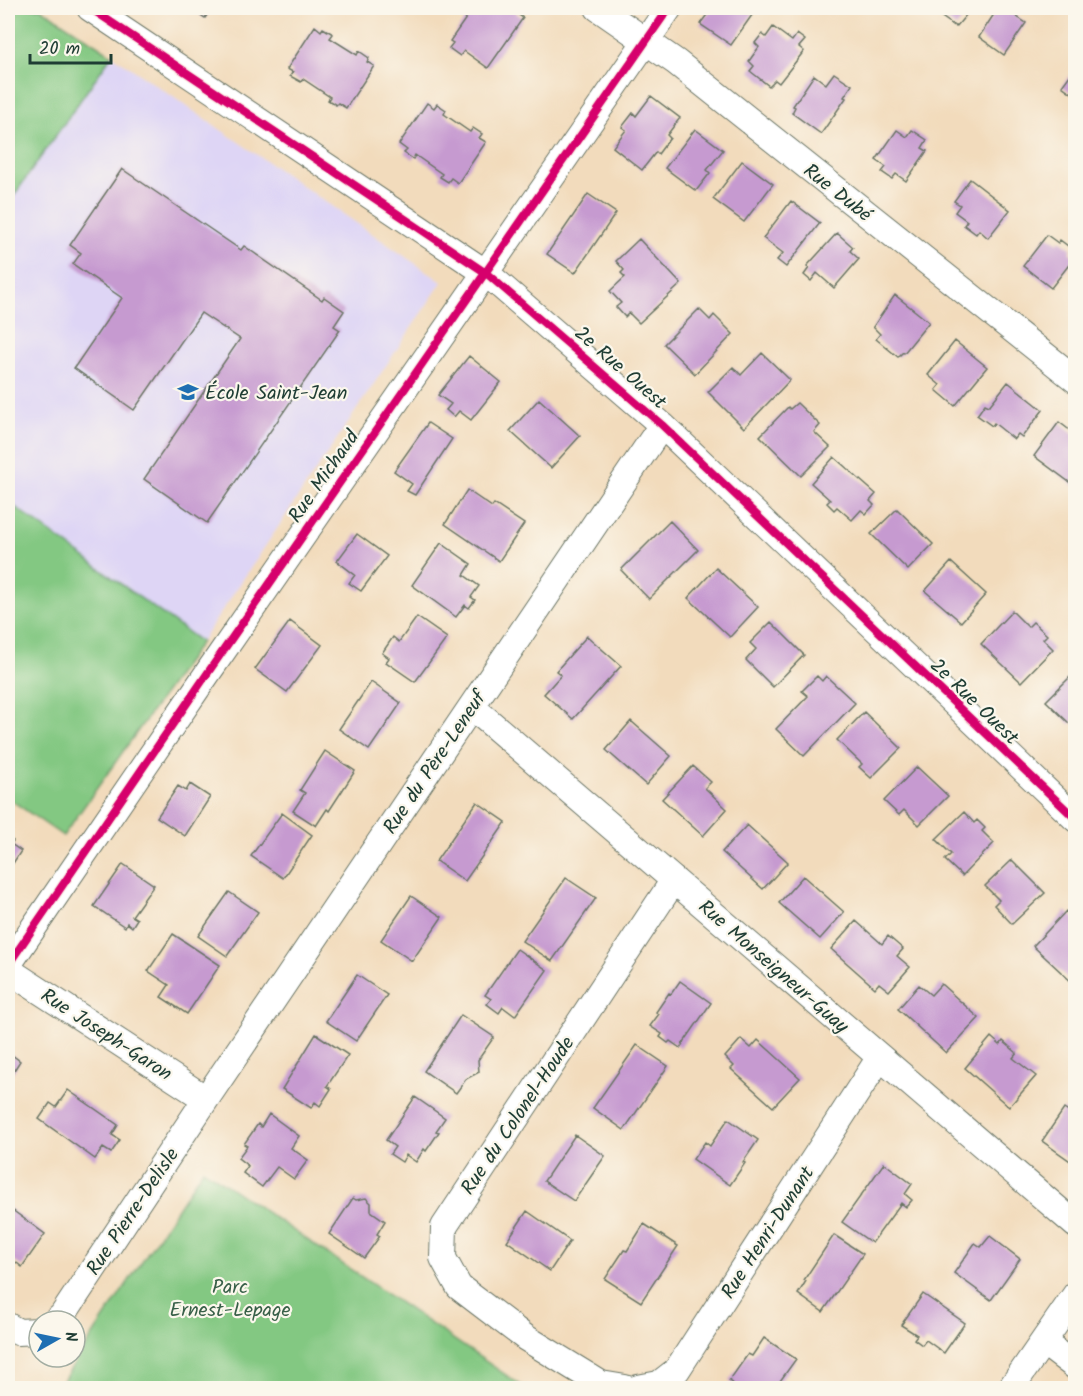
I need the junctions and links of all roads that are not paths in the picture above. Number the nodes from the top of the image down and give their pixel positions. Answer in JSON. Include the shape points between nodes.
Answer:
{"nodes":[{"id":1,"x":90,"y":8,"type":"edge"},
{"id":2,"x":598,"y":8,"type":"edge"},
{"id":3,"x":669,"y":8,"type":"edge"},
{"id":4,"x":646,"y":40,"type":"junction"},
{"id":5,"x":486,"y":273,"type":"junction"},
{"id":6,"x":1076,"y":380,"type":"edge"},
{"id":7,"x":662,"y":425,"type":"junction"},
{"id":8,"x":472,"y":707,"type":"junction"},
{"id":9,"x":1076,"y":819,"type":"edge"},
{"id":10,"x":674,"y":880,"type":"junction"},
{"id":11,"x":8,"y":968,"type":"edge"},
{"id":12,"x":880,"y":1057,"type":"junction"},
{"id":13,"x":206,"y":1099,"type":"junction"},
{"id":14,"x":1076,"y":1225,"type":"edge"},
{"id":15,"x":1076,"y":1294,"type":"edge"},
{"id":16,"x":66,"y":1309,"type":"edge"},
{"id":17,"x":8,"y":1326,"type":"edge"},
{"id":18,"x":27,"y":1332,"type":"edge"},
{"id":19,"x":1043,"y":1342,"type":"junction"},
{"id":20,"x":1076,"y":1367,"type":"edge"},
{"id":21,"x":625,"y":1389,"type":"edge"},
{"id":22,"x":638,"y":1389,"type":"edge"},
{"id":23,"x":1011,"y":1389,"type":"edge"}],
"edges":[{"from":1,"to":5,"type":"street","name":"2e Rue Ouest"},
{"from":2,"to":4,"type":"street","name":"Rue Dubé"},
{"from":3,"to":4,"type":"street","name":"Rue Michaud"},
{"from":4,"to":5,"type":"street","name":"Rue Michaud"},
{"from":4,"to":6,"type":"street","name":"Rue Dubé"},
{"from":5,"to":7,"type":"street","name":"2e Rue Ouest"},
{"from":5,"to":11,"type":"street","name":"Rue Michaud","via":[[215,661]]},
{"from":7,"to":8,"type":"street","name":"Rue du Père-Leneuf"},
{"from":7,"to":9,"type":"street","name":"2e Rue Ouest"},
{"from":8,"to":10,"type":"street","name":"Rue Monseigneur-Guay"},
{"from":8,"to":13,"type":"street","name":"Rue du Père-Leneuf"},
{"from":10,"to":12,"type":"street","name":"Rue Monseigneur-Guay"},
{"from":10,"to":21,"type":"street","name":"Rue du Colonel-Houde","via":[[444,1227],[443,1258],[459,1287],[526,1338],[601,1384]]},
{"from":11,"to":13,"type":"street","name":"Rue Joseph-Garon"},
{"from":12,"to":14,"type":"street","name":"Rue Monseigneur-Guay"},
{"from":12,"to":22,"type":"street","name":"Rue Henri-Dunant","via":[[677,1370],[659,1384]]},
{"from":13,"to":16,"type":"street","name":"Rue Pierre-Delisle"},
{"from":15,"to":19,"type":"street"},
{"from":17,"to":18,"type":"street"},
{"from":19,"to":20,"type":"street"},
{"from":19,"to":23,"type":"street"}]}
